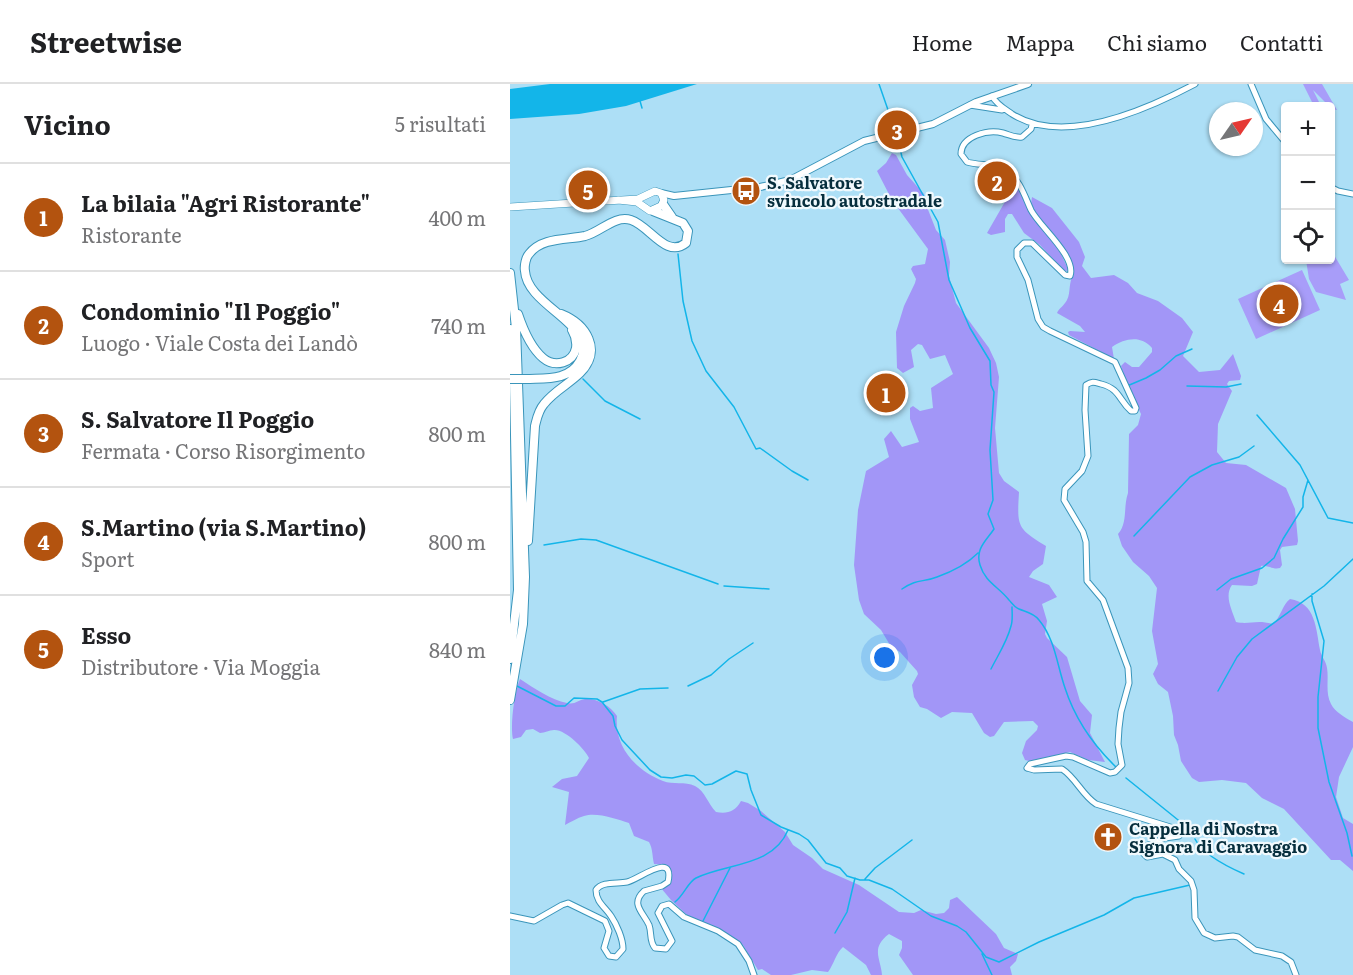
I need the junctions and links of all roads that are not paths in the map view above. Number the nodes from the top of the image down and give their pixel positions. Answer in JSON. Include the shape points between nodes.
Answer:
{"nodes":[{"id":1,"x":1028,"y":84,"type":"edge"},
{"id":2,"x":1195,"y":84,"type":"edge"},
{"id":3,"x":1251,"y":84,"type":"edge"},
{"id":4,"x":989,"y":97,"type":"junction"},
{"id":5,"x":969,"y":105,"type":"junction"},
{"id":6,"x":989,"y":107,"type":"junction"},
{"id":7,"x":1007,"y":111,"type":"junction"},
{"id":8,"x":1032,"y":125,"type":"junction"},
{"id":9,"x":1281,"y":137,"type":"edge"},
{"id":10,"x":1335,"y":190,"type":"edge"},
{"id":11,"x":661,"y":194,"type":"junction"},
{"id":12,"x":1353,"y":194,"type":"edge"},
{"id":13,"x":645,"y":196,"type":"junction"},
{"id":14,"x":674,"y":196,"type":"junction"},
{"id":15,"x":618,"y":200,"type":"junction"},
{"id":16,"x":663,"y":204,"type":"junction"},
{"id":17,"x":643,"y":206,"type":"junction"},
{"id":18,"x":510,"y":207,"type":"edge"},
{"id":19,"x":653,"y":211,"type":"junction"},
{"id":20,"x":672,"y":217,"type":"junction"},
{"id":21,"x":510,"y":273,"type":"edge"},
{"id":22,"x":512,"y":288,"type":"junction"},
{"id":23,"x":554,"y":311,"type":"junction"},
{"id":24,"x":571,"y":326,"type":"junction"},
{"id":25,"x":510,"y":329,"type":"edge"},
{"id":26,"x":510,"y":380,"type":"edge"},
{"id":27,"x":510,"y":394,"type":"edge"},
{"id":28,"x":510,"y":402,"type":"edge"},
{"id":29,"x":510,"y":480,"type":"edge"},
{"id":30,"x":518,"y":533,"type":"junction"},
{"id":31,"x":523,"y":558,"type":"junction"},
{"id":32,"x":522,"y":590,"type":"junction"},
{"id":33,"x":510,"y":659,"type":"edge"},
{"id":34,"x":510,"y":700,"type":"edge"},
{"id":35,"x":510,"y":916,"type":"edge"},
{"id":36,"x":754,"y":975,"type":"edge"},
{"id":37,"x":1296,"y":975,"type":"edge"}],
"edges":[{"from":1,"to":4,"type":"main road"},
{"from":2,"to":8,"type":"street","via":[[1165,100],[1119,116],[1058,128]]},
{"from":3,"to":9,"type":"street","via":[[1266,119]]},
{"from":4,"to":5,"type":"main road"},
{"from":4,"to":6,"type":"street"},
{"from":4,"to":7,"type":"street"},
{"from":5,"to":6,"type":"street"},
{"from":5,"to":14,"type":"main road","via":[[933,124],[864,141],[783,182]]},
{"from":6,"to":7,"type":"street"},
{"from":7,"to":8,"type":"street"},
{"from":8,"to":37,"type":"street","via":[[1019,138],[1002,132],[976,136],[967,140],[961,154],[967,162],[1011,174],[1037,219],[1065,256],[1072,274],[1068,277],[1032,243],[1024,243],[1017,250],[1038,320],[1050,332],[1115,362],[1136,409],[1131,411],[1110,387],[1091,382],[1086,385],[1088,456],[1082,471],[1067,484],[1063,494],[1086,542],[1087,580],[1103,600],[1128,668],[1118,744],[1122,765],[1110,773],[1066,756],[1027,768],[1062,769],[1090,801],[1180,830],[1179,836],[1146,846],[1143,853],[1147,857],[1163,854],[1175,860],[1191,881],[1195,918],[1201,930],[1211,938],[1238,937],[1255,950],[1287,959]]},
{"from":10,"to":12,"type":"street"},
{"from":11,"to":13,"type":"main road","via":[[654,191]]},
{"from":11,"to":14,"type":"main road"},
{"from":11,"to":16,"type":"main road"},
{"from":13,"to":15,"type":"main road"},
{"from":13,"to":17,"type":"main road"},
{"from":14,"to":16,"type":"main road"},
{"from":15,"to":17,"type":"main road"},
{"from":15,"to":18,"type":"main road"},
{"from":16,"to":19,"type":"main road"},
{"from":16,"to":20,"type":"highway"},
{"from":17,"to":19,"type":"main road"},
{"from":19,"to":20,"type":"highway"},
{"from":20,"to":23,"type":"highway","via":[[688,231],[687,241],[678,248],[669,247],[628,219],[617,220],[587,235],[542,244],[528,254],[526,283]]},
{"from":21,"to":22,"type":"highway"},
{"from":22,"to":24,"type":"highway","via":[[523,329],[544,359],[560,364],[573,355],[577,346]]},
{"from":22,"to":31,"type":"highway","via":[[520,405]]},
{"from":23,"to":24,"type":"highway"},
{"from":23,"to":31,"type":"highway","via":[[582,327],[589,338],[590,351],[581,372],[539,410],[534,426]]},
{"from":24,"to":26,"type":"highway","bridge":true,"via":[[584,343],[576,368],[563,376]]},
{"from":25,"to":30,"type":"highway"},
{"from":27,"to":28,"type":"highway"},
{"from":29,"to":30,"type":"highway"},
{"from":30,"to":31,"type":"highway"},
{"from":31,"to":32,"type":"highway"},
{"from":32,"to":33,"type":"highway"},
{"from":32,"to":34,"type":"highway","via":[[518,660]]},
{"from":35,"to":36,"type":"street","via":[[534,921],[568,903],[605,921],[609,931],[604,948],[609,956],[616,957],[623,949],[622,941],[596,890],[602,885],[635,880],[652,869],[664,867],[668,870],[668,882],[644,891],[637,901],[655,948],[666,949],[672,941],[658,914],[662,906],[673,905],[684,917],[738,944]]}]}
